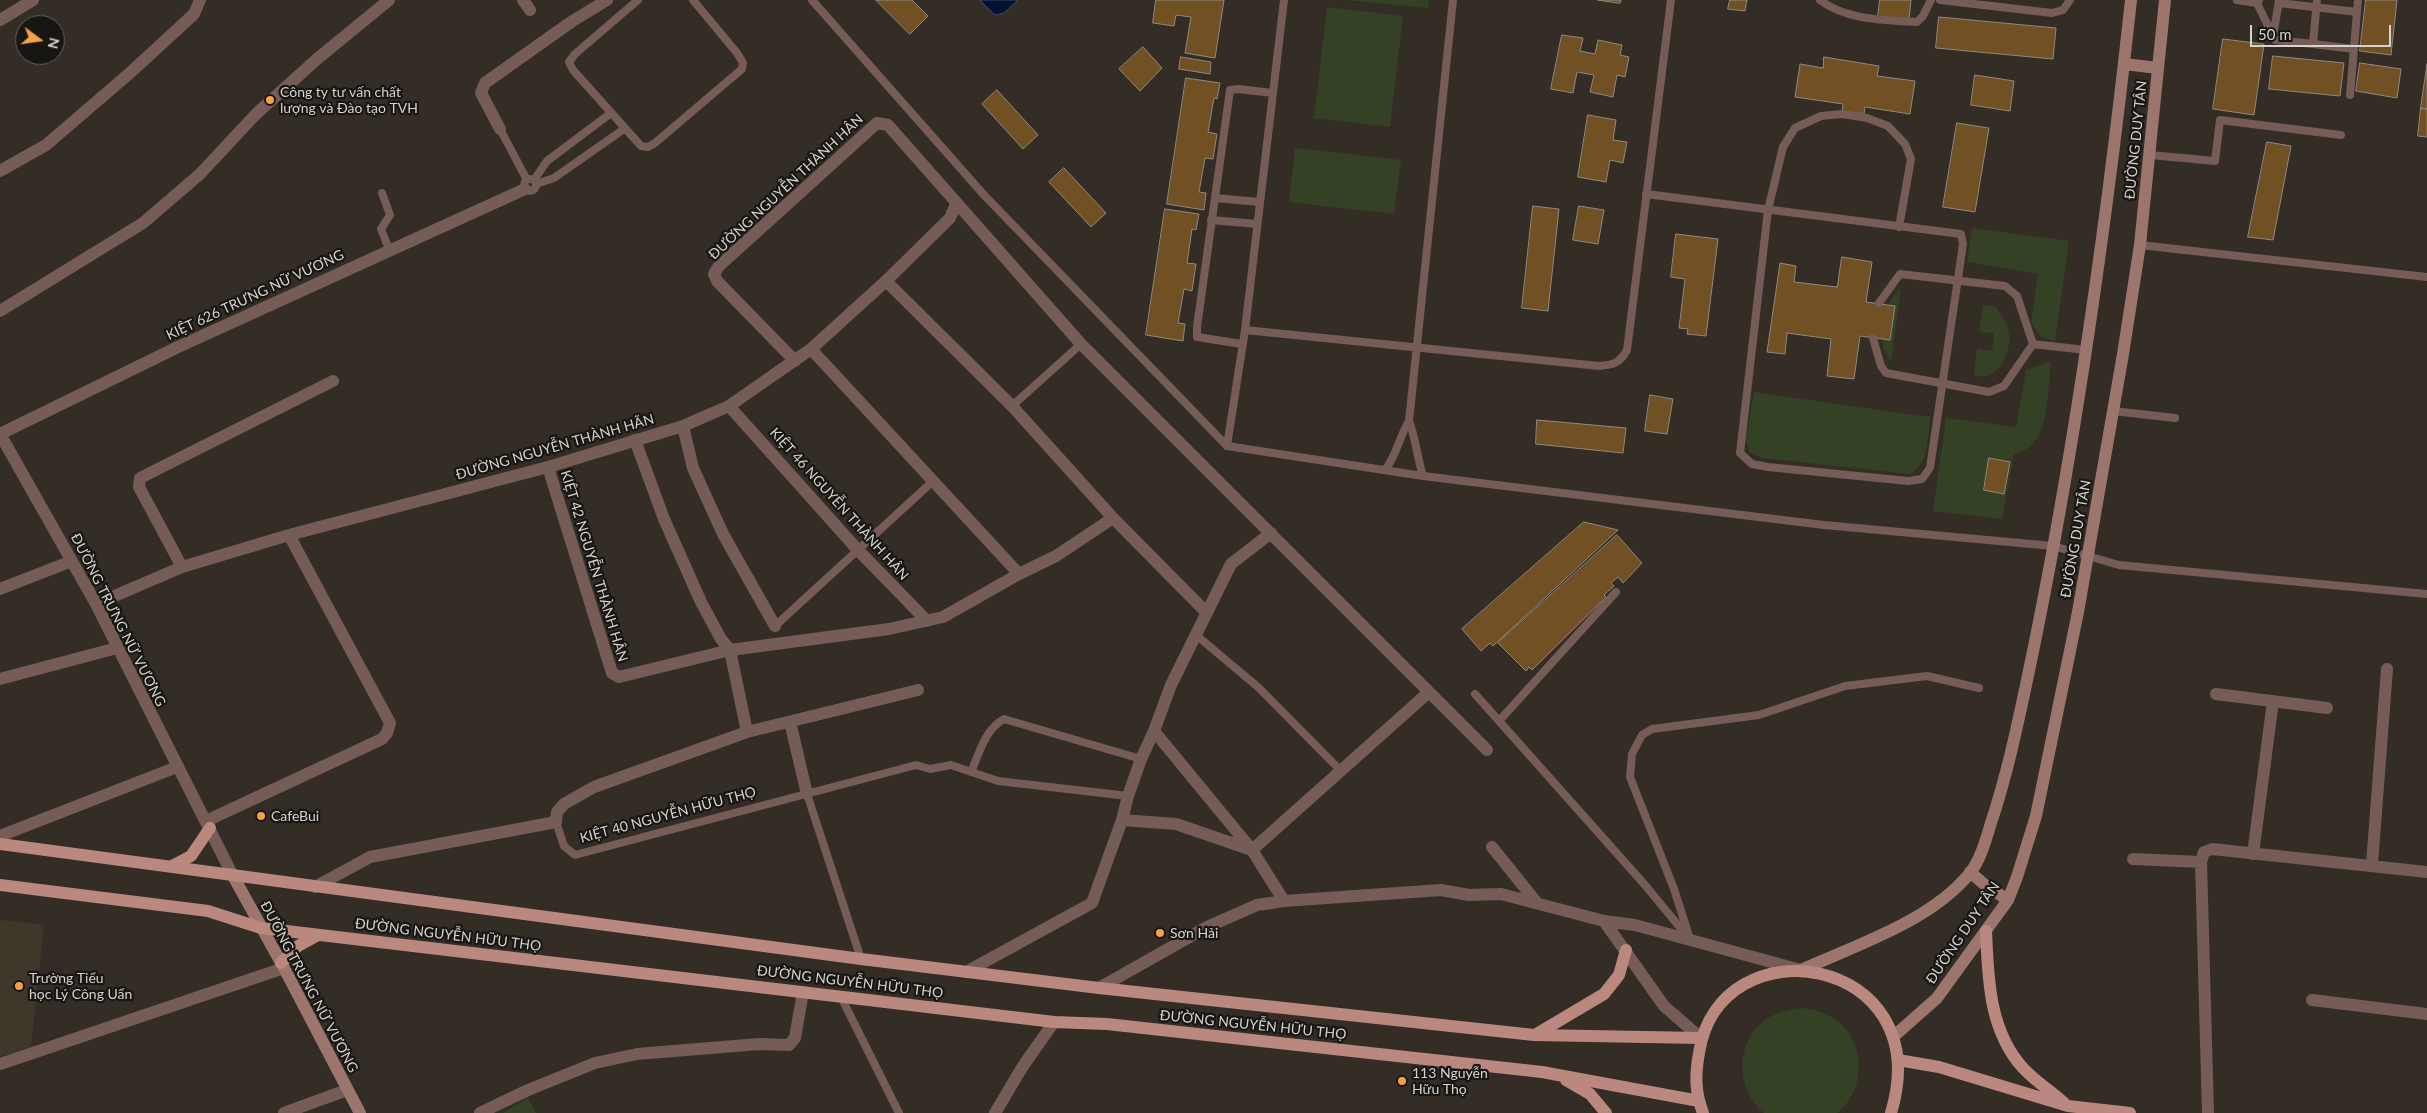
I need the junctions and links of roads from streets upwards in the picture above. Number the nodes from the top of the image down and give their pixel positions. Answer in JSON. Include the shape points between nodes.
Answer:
{"nodes":[{"id":1,"x":33,"y":0,"type":"edge"},
{"id":2,"x":200,"y":0,"type":"edge"},
{"id":3,"x":389,"y":0,"type":"edge"},
{"id":4,"x":607,"y":0,"type":"edge"},
{"id":5,"x":2131,"y":0,"type":"edge"},
{"id":6,"x":2165,"y":0,"type":"edge"},
{"id":7,"x":0,"y":20,"type":"edge"},
{"id":8,"x":2124,"y":64,"type":"junction"},
{"id":9,"x":2158,"y":68,"type":"junction"},
{"id":10,"x":500,"y":129,"type":"road end"},
{"id":11,"x":0,"y":171,"type":"edge"},
{"id":12,"x":530,"y":183,"type":"road end"},
{"id":13,"x":956,"y":204,"type":"junction"},
{"id":14,"x":886,"y":282,"type":"junction"},
{"id":15,"x":0,"y":311,"type":"edge"},
{"id":16,"x":811,"y":349,"type":"junction"},
{"id":17,"x":795,"y":361,"type":"junction"},
{"id":18,"x":333,"y":381,"type":"dead end"},
{"id":19,"x":730,"y":406,"type":"junction"},
{"id":20,"x":683,"y":426,"type":"junction"},
{"id":21,"x":0,"y":434,"type":"edge"},
{"id":22,"x":635,"y":440,"type":"junction"},
{"id":23,"x":548,"y":467,"type":"junction"},
{"id":24,"x":1113,"y":518,"type":"junction"},
{"id":25,"x":1270,"y":533,"type":"junction"},
{"id":26,"x":290,"y":535,"type":"junction"},
{"id":27,"x":72,"y":561,"type":"junction"},
{"id":28,"x":182,"y":567,"type":"junction"},
{"id":29,"x":1019,"y":574,"type":"junction"},
{"id":30,"x":0,"y":589,"type":"edge"},
{"id":31,"x":96,"y":604,"type":"junction"},
{"id":32,"x":1207,"y":613,"type":"junction"},
{"id":33,"x":927,"y":621,"type":"junction"},
{"id":34,"x":776,"y":626,"type":"road end"},
{"id":35,"x":117,"y":648,"type":"junction"},
{"id":36,"x":730,"y":650,"type":"junction"},
{"id":37,"x":2387,"y":669,"type":"dead end"},
{"id":38,"x":0,"y":679,"type":"edge"},
{"id":39,"x":918,"y":690,"type":"dead end"},
{"id":40,"x":1429,"y":692,"type":"junction"},
{"id":41,"x":2216,"y":694,"type":"dead end"},
{"id":42,"x":2273,"y":701,"type":"junction"},
{"id":43,"x":2327,"y":708,"type":"dead end"},
{"id":44,"x":790,"y":722,"type":"junction"},
{"id":45,"x":1154,"y":731,"type":"junction"},
{"id":46,"x":747,"y":732,"type":"junction"},
{"id":47,"x":1486,"y":750,"type":"dead end"},
{"id":48,"x":177,"y":767,"type":"junction"},
{"id":49,"x":806,"y":794,"type":"road end"},
{"id":50,"x":1122,"y":820,"type":"junction"},
{"id":51,"x":208,"y":825,"type":"junction"},
{"id":52,"x":0,"y":836,"type":"edge"},
{"id":53,"x":0,"y":844,"type":"edge"},
{"id":54,"x":1492,"y":847,"type":"dead end"},
{"id":55,"x":1252,"y":850,"type":"junction"},
{"id":56,"x":2253,"y":854,"type":"junction"},
{"id":57,"x":2133,"y":859,"type":"dead end"},
{"id":58,"x":2201,"y":862,"type":"junction"},
{"id":59,"x":2372,"y":864,"type":"junction"},
{"id":60,"x":170,"y":866,"type":"junction"},
{"id":61,"x":1970,"y":872,"type":"junction"},
{"id":62,"x":2427,"y":872,"type":"edge"},
{"id":63,"x":232,"y":874,"type":"junction"},
{"id":64,"x":0,"y":885,"type":"edge"},
{"id":65,"x":315,"y":887,"type":"junction"},
{"id":66,"x":2008,"y":900,"type":"junction"},
{"id":67,"x":1284,"y":901,"type":"junction"},
{"id":68,"x":1537,"y":903,"type":"junction"},
{"id":69,"x":1604,"y":922,"type":"junction"},
{"id":70,"x":261,"y":928,"type":"junction"},
{"id":71,"x":1986,"y":931,"type":"junction"},
{"id":72,"x":320,"y":934,"type":"junction"},
{"id":73,"x":1626,"y":950,"type":"junction"},
{"id":74,"x":283,"y":966,"type":"junction"},
{"id":75,"x":1801,"y":970,"type":"junction"},
{"id":76,"x":966,"y":972,"type":"junction"},
{"id":77,"x":1099,"y":988,"type":"junction"},
{"id":78,"x":803,"y":992,"type":"junction"},
{"id":79,"x":2312,"y":1000,"type":"dead end"},
{"id":80,"x":2427,"y":1014,"type":"edge"},
{"id":81,"x":1054,"y":1022,"type":"junction"},
{"id":82,"x":1534,"y":1036,"type":"junction"},
{"id":83,"x":1893,"y":1037,"type":"junction"},
{"id":84,"x":1701,"y":1038,"type":"junction"},
{"id":85,"x":1898,"y":1060,"type":"junction"},
{"id":86,"x":0,"y":1064,"type":"edge"},
{"id":87,"x":1542,"y":1072,"type":"junction"},
{"id":88,"x":347,"y":1090,"type":"junction"},
{"id":89,"x":2068,"y":1106,"type":"junction"},
{"id":90,"x":1701,"y":1107,"type":"edge"},
{"id":91,"x":284,"y":1113,"type":"edge"},
{"id":92,"x":360,"y":1113,"type":"edge"},
{"id":93,"x":480,"y":1113,"type":"edge"},
{"id":94,"x":995,"y":1113,"type":"edge"},
{"id":95,"x":1606,"y":1113,"type":"edge"},
{"id":96,"x":1891,"y":1113,"type":"edge"},
{"id":97,"x":2130,"y":1113,"type":"edge"},
{"id":98,"x":2208,"y":1113,"type":"edge"}],
"edges":[{"from":1,"to":7,"type":"street"},
{"from":2,"to":11,"type":"street","via":[[194,14],[46,145]]},
{"from":3,"to":15,"type":"street","via":[[318,58],[263,108],[200,174],[143,223]]},
{"from":4,"to":10,"type":"street","via":[[482,86],[481,93]]},
{"from":5,"to":8,"type":"street","name":"ĐƯỜNG DUY TÂN"},
{"from":6,"to":9,"type":"street","name":"ĐƯỜNG DUY TÂN"},
{"from":8,"to":9,"type":"street"},
{"from":8,"to":61,"type":"street","name":"ĐƯỜNG DUY TÂN","via":[[2105,232],[2053,546],[2008,764],[1989,831]]},
{"from":9,"to":66,"type":"street","name":"ĐƯỜNG DUY TÂN","via":[[2140,245],[2088,555],[2036,816]]},
{"from":12,"to":21,"type":"street","name":"KIỆT 626 TRƯNG NỮ VƯƠNG"},
{"from":13,"to":14,"type":"street","name":"ĐƯỜNG NGUYỄN THÀNH HÃN","via":[[950,218]]},
{"from":13,"to":17,"type":"street","name":"ĐƯỜNG NGUYỄN THÀNH HÂN","via":[[888,125],[878,123],[719,266],[714,274],[717,282]]},
{"from":13,"to":25,"type":"street","via":[[1081,344]]},
{"from":14,"to":16,"type":"street","name":"ĐƯỜNG NGUYỄN THÀNH HÃN"},
{"from":14,"to":24,"type":"street","via":[[1012,406]]},
{"from":16,"to":17,"type":"street","name":"ĐƯỜNG NGUYỄN THÀNH HÃN"},
{"from":16,"to":29,"type":"street"},
{"from":17,"to":19,"type":"street","name":"ĐƯỜNG NGUYỄN THÀNH HÃN"},
{"from":18,"to":28,"type":"street","via":[[140,478],[139,487]]},
{"from":19,"to":20,"type":"street","name":"ĐƯỜNG NGUYỄN THÀNH HÃN"},
{"from":19,"to":33,"type":"street","name":"KIỆT 46 NGUYỄN THÀNH HÂN"},
{"from":20,"to":22,"type":"street","name":"ĐƯỜNG NGUYỄN THÀNH HÃN"},
{"from":20,"to":34,"type":"street","via":[[693,468]]},
{"from":21,"to":27,"type":"street","name":"ĐƯỜNG TRƯNG NỮ VƯƠNG"},
{"from":22,"to":23,"type":"street","name":"ĐƯỜNG NGUYỄN THÀNH HÃN"},
{"from":22,"to":36,"type":"street","via":[[664,519],[701,602],[720,639]]},
{"from":23,"to":26,"type":"street","name":"ĐƯỜNG NGUYỄN THÀNH HÃN"},
{"from":23,"to":36,"type":"street","name":"KIỆT 42 NGUYỄN THÀNH HÂN","via":[[612,673],[619,677]]},
{"from":24,"to":29,"type":"street","via":[[1056,556]]},
{"from":24,"to":32,"type":"street"},
{"from":25,"to":32,"type":"street","via":[[1231,564]]},
{"from":25,"to":40,"type":"street"},
{"from":26,"to":28,"type":"street","name":"ĐƯỜNG NGUYỄN THÀNH HÃN"},
{"from":26,"to":51,"type":"street","via":[[390,723],[382,739]]},
{"from":27,"to":30,"type":"street"},
{"from":27,"to":31,"type":"street","name":"ĐƯỜNG TRƯNG NỮ VƯƠNG"},
{"from":28,"to":31,"type":"street","name":"ĐƯỜNG NGUYỄN THÀNH HÃN"},
{"from":29,"to":33,"type":"street","via":[[943,617]]},
{"from":31,"to":35,"type":"street","name":"ĐƯỜNG TRƯNG NỮ VƯƠNG"},
{"from":32,"to":45,"type":"street","via":[[1171,686]]},
{"from":33,"to":36,"type":"street"},
{"from":35,"to":38,"type":"street"},
{"from":35,"to":48,"type":"street","name":"ĐƯỜNG TRƯNG NỮ VƯƠNG"},
{"from":36,"to":46,"type":"street"},
{"from":37,"to":59,"type":"street"},
{"from":39,"to":44,"type":"street"},
{"from":40,"to":47,"type":"street"},
{"from":40,"to":55,"type":"street"},
{"from":41,"to":42,"type":"street"},
{"from":42,"to":43,"type":"street"},
{"from":42,"to":56,"type":"street"},
{"from":44,"to":46,"type":"street"},
{"from":44,"to":49,"type":"street"},
{"from":45,"to":50,"type":"street","via":[[1141,759]]},
{"from":45,"to":55,"type":"street"},
{"from":46,"to":65,"type":"street","via":[[594,787],[564,804],[557,812],[556,822],[370,857]]},
{"from":48,"to":51,"type":"street","name":"ĐƯỜNG TRƯNG NỮ VƯƠNG"},
{"from":48,"to":52,"type":"street"},
{"from":50,"to":55,"type":"street","via":[[1176,824]]},
{"from":50,"to":76,"type":"street","via":[[1092,903]]},
{"from":51,"to":60,"type":"main road","via":[[191,856]]},
{"from":51,"to":63,"type":"street","name":"ĐƯỜNG TRƯNG NỮ VƯƠNG"},
{"from":53,"to":60,"type":"main road","name":"ĐƯỜNG NGUYỄN HỮU THỌ"},
{"from":54,"to":68,"type":"street"},
{"from":55,"to":67,"type":"street"},
{"from":56,"to":58,"type":"street","via":[[2212,850],[2204,852]]},
{"from":56,"to":59,"type":"street"},
{"from":57,"to":58,"type":"street"},
{"from":58,"to":98,"type":"street"},
{"from":59,"to":62,"type":"street"},
{"from":60,"to":63,"type":"main road","name":"ĐƯỜNG NGUYỄN HỮU THỌ"},
{"from":61,"to":66,"type":"street"},
{"from":61,"to":75,"type":"street","name":"ĐƯỜNG DUY TÂN","via":[[1941,902]]},
{"from":63,"to":65,"type":"main road","name":"ĐƯỜNG NGUYỄN HỮU THỌ"},
{"from":63,"to":70,"type":"street","name":"ĐƯỜNG TRƯNG NỮ VƯƠNG"},
{"from":64,"to":70,"type":"main road","name":"ĐƯỜNG NGUYỄN HỮU THỌ","via":[[208,911]]},
{"from":65,"to":76,"type":"main road","name":"ĐƯỜNG NGUYỄN HỮU THỌ"},
{"from":66,"to":71,"type":"street","name":"ĐƯỜNG DUY TÂN"},
{"from":67,"to":68,"type":"street","via":[[1441,890],[1469,895],[1501,894]]},
{"from":67,"to":77,"type":"street","via":[[1257,905],[1208,927]]},
{"from":68,"to":69,"type":"street"},
{"from":69,"to":73,"type":"street"},
{"from":69,"to":75,"type":"street","via":[[1636,925]]},
{"from":70,"to":72,"type":"main road","name":"ĐƯỜNG NGUYỄN HỮU THỌ"},
{"from":70,"to":74,"type":"street","name":"ĐƯỜNG TRƯNG NỮ VƯƠNG"},
{"from":71,"to":83,"type":"street","name":"ĐƯỜNG DUY TÂN","via":[[1936,998]]},
{"from":71,"to":89,"type":"main road","via":[[1993,1010],[2007,1047],[2024,1068]]},
{"from":72,"to":74,"type":"main road","via":[[298,946]]},
{"from":72,"to":78,"type":"main road","name":"ĐƯỜNG NGUYỄN HỮU THỌ"},
{"from":73,"to":82,"type":"main road","via":[[1618,975],[1604,994]]},
{"from":73,"to":84,"type":"street","via":[[1664,1006]]},
{"from":74,"to":86,"type":"street"},
{"from":74,"to":88,"type":"street","name":"ĐƯỜNG TRƯNG NỮ VƯƠNG"},
{"from":75,"to":83,"type":"main road","via":[[1825,974],[1847,983],[1882,1015]]},
{"from":75,"to":84,"type":"main road","via":[[1774,973],[1748,982],[1712,1016]]},
{"from":76,"to":77,"type":"main road","name":"ĐƯỜNG NGUYỄN HỮU THỌ"},
{"from":77,"to":82,"type":"main road","name":"ĐƯỜNG NGUYỄN HỮU THỌ"},
{"from":78,"to":81,"type":"main road","name":"ĐƯỜNG NGUYỄN HỮU THỌ"},
{"from":78,"to":93,"type":"street","via":[[795,1038],[789,1045],[759,1044],[637,1054],[595,1063]]},
{"from":79,"to":80,"type":"street"},
{"from":81,"to":87,"type":"main road","name":"ĐƯỜNG NGUYỄN HỮU THỌ","via":[[1107,1024]]},
{"from":81,"to":94,"type":"street"},
{"from":82,"to":84,"type":"main road","name":"ĐƯỜNG NGUYỄN HỮU THỌ"},
{"from":83,"to":85,"type":"main road"},
{"from":84,"to":90,"type":"main road","via":[[1695,1077]]},
{"from":85,"to":89,"type":"main road","via":[[1939,1067]]},
{"from":85,"to":96,"type":"main road","via":[[1898,1087]]},
{"from":87,"to":90,"type":"main road","name":"ĐƯỜNG NGUYỄN HỮU THỌ"},
{"from":87,"to":95,"type":"main road","via":[[1576,1084],[1590,1094]]},
{"from":88,"to":91,"type":"street"},
{"from":88,"to":92,"type":"street","name":"ĐƯỜNG TRƯNG NỮ VƯƠNG"},
{"from":89,"to":97,"type":"main road"}]}
